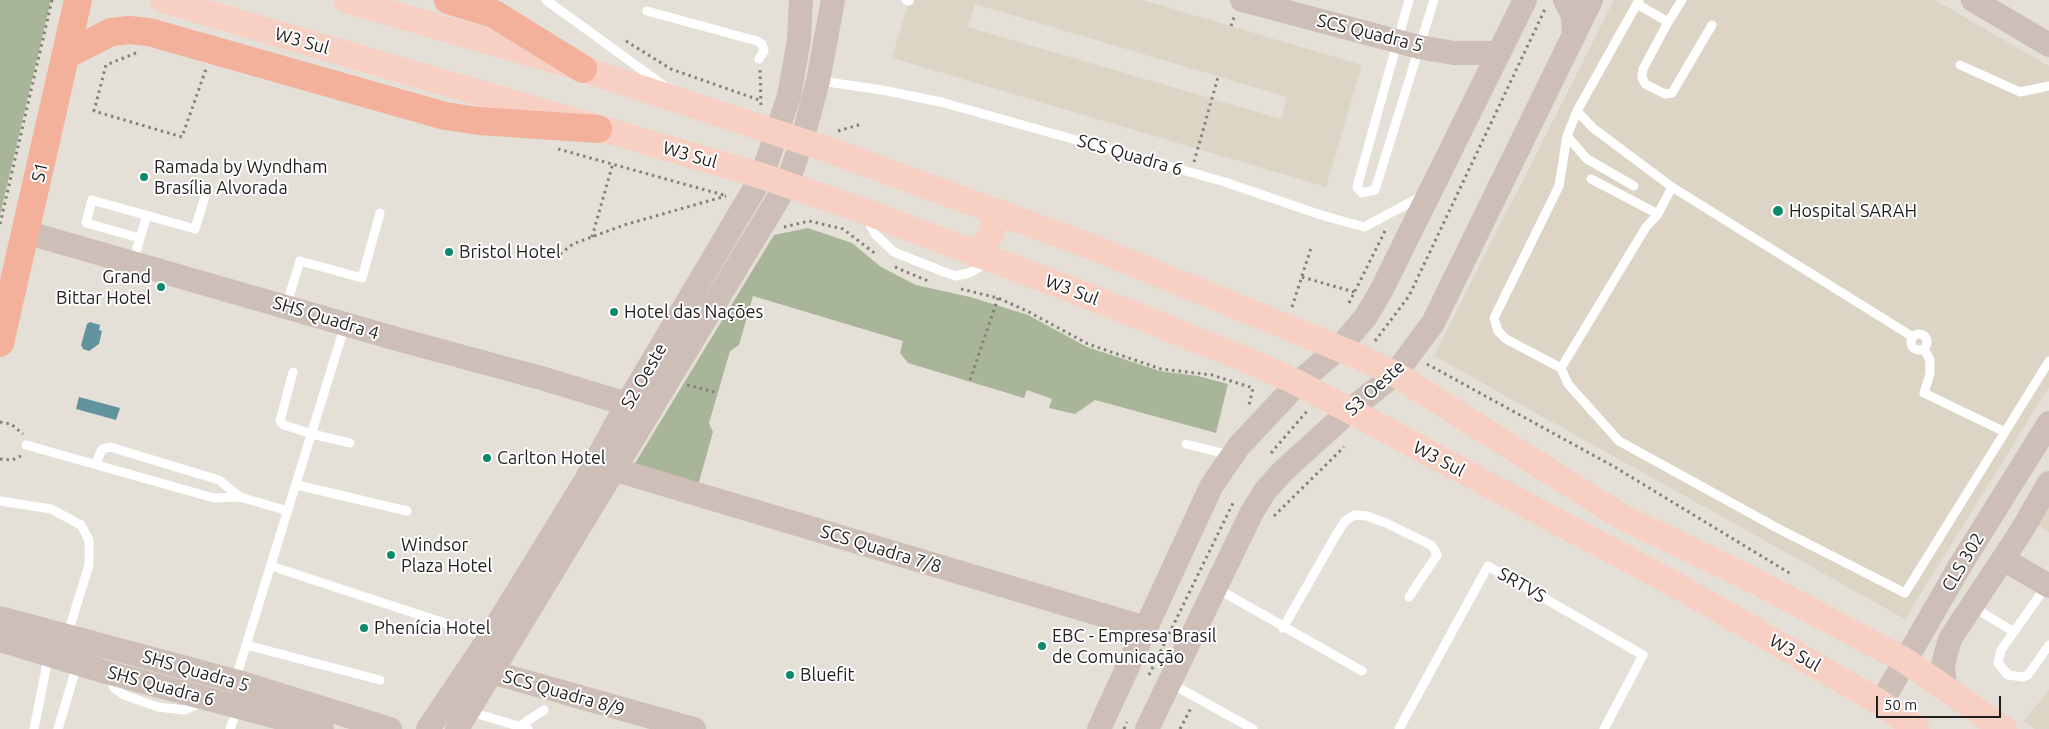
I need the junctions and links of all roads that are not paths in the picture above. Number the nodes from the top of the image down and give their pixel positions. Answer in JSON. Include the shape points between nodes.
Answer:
{"nodes":[{"id":1,"x":163,"y":0,"type":"edge"},
{"id":2,"x":346,"y":0,"type":"edge"},
{"id":3,"x":448,"y":0,"type":"edge"},
{"id":4,"x":546,"y":0,"type":"edge"},
{"id":5,"x":801,"y":0,"type":"edge"},
{"id":6,"x":833,"y":0,"type":"edge"},
{"id":7,"x":1242,"y":0,"type":"edge"},
{"id":8,"x":1409,"y":0,"type":"edge"},
{"id":9,"x":1434,"y":0,"type":"edge"},
{"id":10,"x":1525,"y":0,"type":"edge"},
{"id":11,"x":1565,"y":0,"type":"edge"},
{"id":12,"x":1591,"y":0,"type":"edge"},
{"id":13,"x":1682,"y":0,"type":"edge"},
{"id":14,"x":1973,"y":0,"type":"edge"},
{"id":15,"x":69,"y":1,"type":"edge"},
{"id":16,"x":1638,"y":2,"type":"edge"},
{"id":17,"x":647,"y":11,"type":"dead end"},
{"id":18,"x":1668,"y":22,"type":"junction"},
{"id":19,"x":1712,"y":25,"type":"dead end"},
{"id":20,"x":1574,"y":36,"type":"junction"},
{"id":21,"x":1408,"y":44,"type":"junction"},
{"id":22,"x":2049,"y":45,"type":"edge"},
{"id":23,"x":1499,"y":53,"type":"junction"},
{"id":24,"x":66,"y":55,"type":"junction"},
{"id":25,"x":759,"y":59,"type":"road end"},
{"id":26,"x":1960,"y":65,"type":"dead end"},
{"id":27,"x":583,"y":69,"type":"junction"},
{"id":28,"x":818,"y":81,"type":"junction"},
{"id":29,"x":2049,"y":86,"type":"edge"},
{"id":30,"x":688,"y":103,"type":"junction"},
{"id":31,"x":1577,"y":111,"type":"junction"},
{"id":32,"x":598,"y":129,"type":"junction"},
{"id":33,"x":768,"y":129,"type":"junction"},
{"id":34,"x":1567,"y":136,"type":"junction"},
{"id":35,"x":802,"y":141,"type":"junction"},
{"id":36,"x":752,"y":173,"type":"junction"},
{"id":37,"x":1591,"y":179,"type":"dead end"},
{"id":38,"x":787,"y":184,"type":"junction"},
{"id":39,"x":190,"y":186,"type":"dead end"},
{"id":40,"x":1634,"y":186,"type":"dead end"},
{"id":41,"x":1672,"y":187,"type":"junction"},
{"id":42,"x":1431,"y":192,"type":"junction"},
{"id":43,"x":995,"y":211,"type":"junction"},
{"id":44,"x":380,"y":213,"type":"dead end"},
{"id":45,"x":1658,"y":214,"type":"junction"},
{"id":46,"x":147,"y":215,"type":"junction"},
{"id":47,"x":25,"y":232,"type":"junction"},
{"id":48,"x":140,"y":238,"type":"junction"},
{"id":49,"x":982,"y":257,"type":"junction"},
{"id":50,"x":133,"y":262,"type":"junction"},
{"id":51,"x":286,"y":306,"type":"junction"},
{"id":52,"x":345,"y":324,"type":"junction"},
{"id":53,"x":0,"y":343,"type":"edge"},
{"id":54,"x":1339,"y":348,"type":"junction"},
{"id":55,"x":2049,"y":361,"type":"edge"},
{"id":56,"x":1403,"y":365,"type":"junction"},
{"id":57,"x":1561,"y":368,"type":"junction"},
{"id":58,"x":293,"y":372,"type":"dead end"},
{"id":59,"x":1298,"y":383,"type":"junction"},
{"id":60,"x":627,"y":404,"type":"junction"},
{"id":61,"x":1349,"y":411,"type":"junction"},
{"id":62,"x":2049,"y":423,"type":"edge"},
{"id":63,"x":2005,"y":432,"type":"junction"},
{"id":64,"x":312,"y":434,"type":"junction"},
{"id":65,"x":350,"y":443,"type":"dead end"},
{"id":66,"x":1186,"y":444,"type":"dead end"},
{"id":67,"x":26,"y":445,"type":"road end"},
{"id":68,"x":1233,"y":456,"type":"junction"},
{"id":69,"x":96,"y":463,"type":"junction"},
{"id":70,"x":616,"y":470,"type":"junction"},
{"id":71,"x":2049,"y":484,"type":"edge"},
{"id":72,"x":297,"y":485,"type":"junction"},
{"id":73,"x":240,"y":497,"type":"junction"},
{"id":74,"x":0,"y":500,"type":"edge"},
{"id":75,"x":407,"y":510,"type":"dead end"},
{"id":76,"x":288,"y":512,"type":"junction"},
{"id":77,"x":2022,"y":530,"type":"junction"},
{"id":78,"x":2003,"y":559,"type":"junction"},
{"id":79,"x":1961,"y":564,"type":"junction"},
{"id":80,"x":271,"y":566,"type":"junction"},
{"id":81,"x":1751,"y":579,"type":"junction"},
{"id":82,"x":2045,"y":583,"type":"edge"},
{"id":83,"x":1676,"y":585,"type":"junction"},
{"id":84,"x":1216,"y":588,"type":"junction"},
{"id":85,"x":1409,"y":597,"type":"dead end"},
{"id":86,"x":1971,"y":606,"type":"junction"},
{"id":87,"x":0,"y":618,"type":"edge"},
{"id":88,"x":1146,"y":628,"type":"junction"},
{"id":89,"x":1283,"y":628,"type":"junction"},
{"id":90,"x":2014,"y":632,"type":"junction"},
{"id":91,"x":67,"y":636,"type":"junction"},
{"id":92,"x":489,"y":638,"type":"junction"},
{"id":93,"x":0,"y":640,"type":"edge"},
{"id":94,"x":246,"y":645,"type":"junction"},
{"id":95,"x":2049,"y":645,"type":"edge"},
{"id":96,"x":49,"y":654,"type":"junction"},
{"id":97,"x":1904,"y":660,"type":"junction"},
{"id":98,"x":77,"y":663,"type":"junction"},
{"id":99,"x":491,"y":672,"type":"junction"},
{"id":100,"x":1362,"y":672,"type":"dead end"},
{"id":101,"x":380,"y":680,"type":"dead end"},
{"id":102,"x":235,"y":681,"type":"junction"},
{"id":103,"x":1169,"y":683,"type":"junction"},
{"id":104,"x":1945,"y":688,"type":"junction"},
{"id":105,"x":1881,"y":702,"type":"junction"},
{"id":106,"x":238,"y":706,"type":"junction"},
{"id":107,"x":544,"y":710,"type":"dead end"},
{"id":108,"x":462,"y":720,"type":"edge"},
{"id":109,"x":518,"y":727,"type":"junction"},
{"id":110,"x":34,"y":729,"type":"edge"},
{"id":111,"x":58,"y":729,"type":"edge"},
{"id":112,"x":230,"y":729,"type":"edge"},
{"id":113,"x":322,"y":729,"type":"edge"},
{"id":114,"x":390,"y":729,"type":"edge"},
{"id":115,"x":428,"y":729,"type":"edge"},
{"id":116,"x":528,"y":729,"type":"edge"},
{"id":117,"x":694,"y":729,"type":"edge"},
{"id":118,"x":1099,"y":729,"type":"edge"},
{"id":119,"x":1147,"y":729,"type":"edge"},
{"id":120,"x":1253,"y":729,"type":"edge"},
{"id":121,"x":1400,"y":729,"type":"edge"},
{"id":122,"x":1604,"y":729,"type":"edge"},
{"id":123,"x":1917,"y":729,"type":"edge"},
{"id":124,"x":2004,"y":729,"type":"edge"}],
"edges":[{"from":1,"to":32,"type":"main road","name":"W3 Sul"},
{"from":2,"to":27,"type":"main road"},
{"from":3,"to":27,"type":"highway","via":[[494,14]]},
{"from":4,"to":30,"type":"lane"},
{"from":5,"to":33,"type":"main road","name":"S2 Oeste","via":[[795,70]]},
{"from":6,"to":28,"type":"main road","name":"S2 Oeste"},
{"from":7,"to":21,"type":"main road","name":"SCS Quadra 5"},
{"from":8,"to":21,"type":"lane"},
{"from":9,"to":21,"type":"lane"},
{"from":10,"to":23,"type":"main road"},
{"from":11,"to":20,"type":"main road","via":[[1573,16]]},
{"from":12,"to":20,"type":"main road","name":"S3 Oeste"},
{"from":13,"to":18,"type":"lane"},
{"from":14,"to":22,"type":"main road"},
{"from":15,"to":24,"type":"highway","name":"S1"},
{"from":16,"to":18,"type":"lane"},
{"from":16,"to":31,"type":"lane"},
{"from":17,"to":25,"type":"lane","via":[[757,41],[764,51]]},
{"from":18,"to":19,"type":"lane","via":[[1643,69],[1642,77],[1645,84],[1665,94],[1672,93]]},
{"from":20,"to":56,"type":"main road","name":"S3 Oeste","via":[[1433,323]]},
{"from":21,"to":21,"type":"lane","via":[[1357,187],[1362,193],[1375,190]]},
{"from":21,"to":23,"type":"main road","name":"SCS Quadra 5","via":[[1454,53]]},
{"from":23,"to":42,"type":"main road"},
{"from":24,"to":32,"type":"highway","via":[[111,32],[149,32],[445,116]]},
{"from":24,"to":47,"type":"highway","name":"S1"},
{"from":26,"to":29,"type":"lane","via":[[2020,92]]},
{"from":27,"to":30,"type":"main road"},
{"from":28,"to":35,"type":"main road","name":"S2 Oeste"},
{"from":28,"to":42,"type":"lane","name":"SCS Quadra 6","via":[[941,102],[1192,172],[1364,227]]},
{"from":30,"to":33,"type":"main road"},
{"from":31,"to":34,"type":"lane"},
{"from":31,"to":41,"type":"lane","via":[[1593,128]]},
{"from":32,"to":36,"type":"main road","name":"W3 Sul"},
{"from":33,"to":35,"type":"main road"},
{"from":33,"to":36,"type":"main road","name":"S2 Oeste"},
{"from":34,"to":40,"type":"lane","via":[[1587,159]]},
{"from":34,"to":57,"type":"lane","via":[[1558,186],[1494,318],[1498,331],[1506,339]]},
{"from":35,"to":38,"type":"main road","name":"S2 Oeste"},
{"from":35,"to":43,"type":"main road"},
{"from":36,"to":38,"type":"main road","name":"W3 Sul"},
{"from":36,"to":60,"type":"main road","name":"S2 Oeste"},
{"from":37,"to":45,"type":"lane"},
{"from":38,"to":49,"type":"main road","name":"W3 Sul"},
{"from":38,"to":70,"type":"main road","name":"S2 Oeste"},
{"from":39,"to":46,"type":"lane","via":[[207,190],[196,229]]},
{"from":41,"to":45,"type":"lane"},
{"from":41,"to":63,"type":"lane","via":[[1913,337],[1924,335],[1928,342],[1924,349],[1930,360],[1930,374],[1924,393]]},
{"from":42,"to":54,"type":"main road","via":[[1382,291],[1365,318]]},
{"from":43,"to":49,"type":"main road","via":[[992,232]]},
{"from":43,"to":54,"type":"main road"},
{"from":44,"to":51,"type":"lane","via":[[362,278],[300,261]]},
{"from":45,"to":57,"type":"lane","via":[[1646,227]]},
{"from":46,"to":48,"type":"lane"},
{"from":46,"to":48,"type":"lane","via":[[92,200],[86,223]]},
{"from":47,"to":50,"type":"main road","name":"SHS Quadra 4"},
{"from":47,"to":53,"type":"highway","name":"S1"},
{"from":48,"to":50,"type":"lane"},
{"from":49,"to":59,"type":"main road","name":"W3 Sul","via":[[1093,298]]},
{"from":50,"to":51,"type":"main road","name":"SHS Quadra 4"},
{"from":51,"to":52,"type":"main road","name":"SHS Quadra 4"},
{"from":52,"to":60,"type":"main road","name":"SHS Quadra 4"},
{"from":52,"to":64,"type":"lane"},
{"from":54,"to":56,"type":"main road"},
{"from":54,"to":59,"type":"main road"},
{"from":55,"to":63,"type":"lane"},
{"from":56,"to":61,"type":"main road","name":"S3 Oeste"},
{"from":56,"to":81,"type":"main road","via":[[1622,516]]},
{"from":57,"to":63,"type":"lane","via":[[1568,384],[1619,441],[1779,530],[1905,592]]},
{"from":58,"to":64,"type":"lane","via":[[280,421]]},
{"from":59,"to":61,"type":"main road","name":"W3 Sul"},
{"from":59,"to":68,"type":"main road"},
{"from":60,"to":92,"type":"main road","name":"S2 Oeste","via":[[586,480]]},
{"from":61,"to":83,"type":"main road","name":"W3 Sul"},
{"from":61,"to":84,"type":"main road","name":"S3 Oeste","via":[[1282,472],[1266,491],[1252,512]]},
{"from":62,"to":79,"type":"main road","name":"CLS 302"},
{"from":64,"to":65,"type":"lane"},
{"from":64,"to":72,"type":"lane"},
{"from":66,"to":68,"type":"lane"},
{"from":67,"to":69,"type":"lane"},
{"from":68,"to":88,"type":"main road","via":[[1212,485]]},
{"from":69,"to":73,"type":"lane","via":[[214,498]]},
{"from":69,"to":73,"type":"lane","via":[[102,449],[110,447],[219,480]]},
{"from":70,"to":88,"type":"main road","name":"SCS Quadra 7/8"},
{"from":70,"to":99,"type":"main road","name":"S2 Oeste"},
{"from":71,"to":77,"type":"main road","name":"CLS 302"},
{"from":72,"to":75,"type":"lane"},
{"from":72,"to":76,"type":"lane"},
{"from":73,"to":76,"type":"lane"},
{"from":74,"to":91,"type":"lane","via":[[51,509],[81,525],[89,540],[90,565]]},
{"from":76,"to":80,"type":"lane"},
{"from":77,"to":78,"type":"main road","name":"CLS 302"},
{"from":77,"to":82,"type":"main road"},
{"from":78,"to":79,"type":"main road"},
{"from":78,"to":82,"type":"main road"},
{"from":78,"to":86,"type":"main road","name":"CLS 302"},
{"from":79,"to":97,"type":"main road","name":"CLS 302"},
{"from":80,"to":92,"type":"lane"},
{"from":80,"to":94,"type":"lane"},
{"from":81,"to":83,"type":"main road","via":[[1693,565],[1678,572]]},
{"from":81,"to":97,"type":"main road"},
{"from":82,"to":90,"type":"lane"},
{"from":83,"to":105,"type":"main road","name":"W3 Sul"},
{"from":84,"to":89,"type":"lane"},
{"from":84,"to":103,"type":"main road","name":"S3 Oeste"},
{"from":85,"to":89,"type":"lane","via":[[1436,555],[1435,550],[1386,523],[1367,516],[1354,516],[1345,521],[1336,534]]},
{"from":86,"to":90,"type":"lane"},
{"from":86,"to":104,"type":"main road","name":"CLS 302","via":[[1945,652]]},
{"from":87,"to":91,"type":"main road","name":"SHS Quadra 5"},
{"from":88,"to":118,"type":"main road"},
{"from":89,"to":100,"type":"lane"},
{"from":90,"to":95,"type":"lane","via":[[1997,658],[2004,672],[2012,677],[2028,675]]},
{"from":91,"to":102,"type":"main road","name":"SHS Quadra 5"},
{"from":92,"to":115,"type":"main road","name":"S2 Oeste"},
{"from":93,"to":96,"type":"main road","name":"SHS Quadra 6"},
{"from":94,"to":101,"type":"lane"},
{"from":94,"to":102,"type":"lane"},
{"from":96,"to":98,"type":"main road","name":"SHS Quadra 6"},
{"from":96,"to":110,"type":"lane"},
{"from":97,"to":104,"type":"main road"},
{"from":97,"to":105,"type":"main road","name":"CLS 302"},
{"from":98,"to":106,"type":"main road","name":"SHS Quadra 6"},
{"from":98,"to":111,"type":"lane"},
{"from":99,"to":108,"type":"main road","name":"S2 Oeste"},
{"from":99,"to":117,"type":"main road","name":"SCS Quadra 8/9"},
{"from":102,"to":114,"type":"main road","name":"SHS Quadra 5"},
{"from":103,"to":119,"type":"main road","name":"S3 Oeste"},
{"from":103,"to":120,"type":"lane"},
{"from":104,"to":124,"type":"main road"},
{"from":105,"to":123,"type":"main road","name":"W3 Sul"},
{"from":106,"to":112,"type":"lane"},
{"from":106,"to":113,"type":"main road","name":"SHS Quadra 6","via":[[270,718]]},
{"from":107,"to":109,"type":"lane"},
{"from":108,"to":109,"type":"lane"},
{"from":109,"to":116,"type":"lane"},
{"from":121,"to":122,"type":"lane","name":"SRTVS","via":[[1488,566],[1643,655]]}]}
